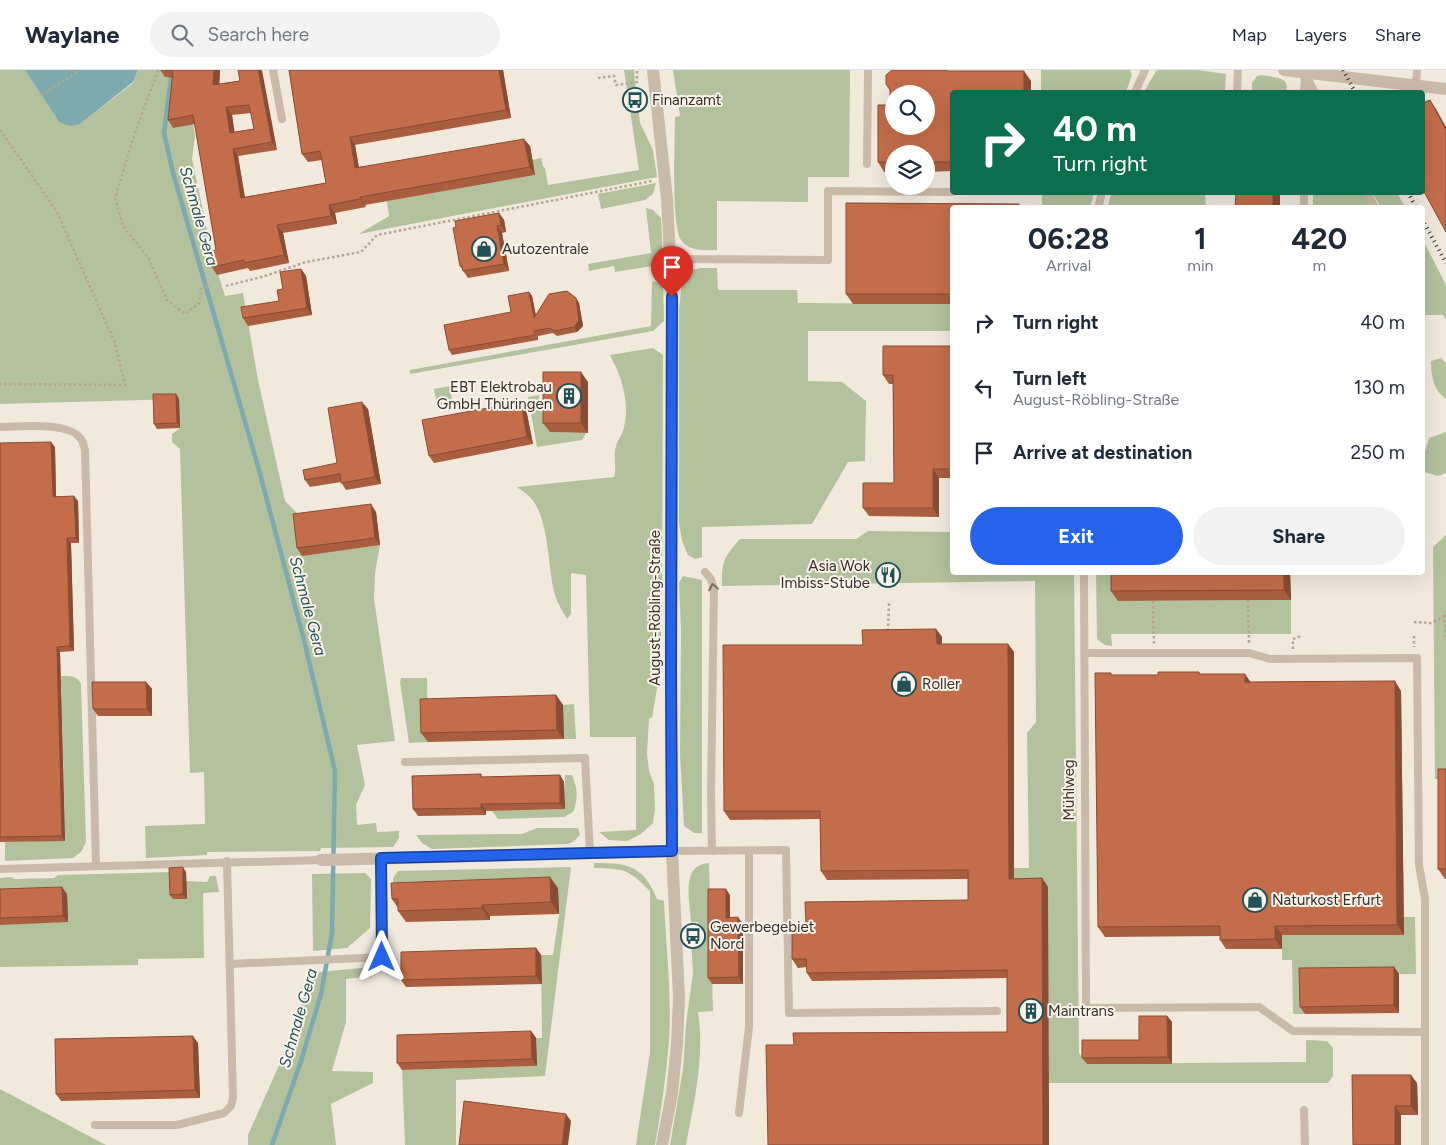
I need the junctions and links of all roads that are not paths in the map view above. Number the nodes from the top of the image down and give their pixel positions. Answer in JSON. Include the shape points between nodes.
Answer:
{"nodes":[{"id":1,"x":273,"y":70,"type":"edge"},
{"id":2,"x":653,"y":70,"type":"edge"},
{"id":3,"x":868,"y":70,"type":"edge"},
{"id":4,"x":1144,"y":70,"type":"edge"},
{"id":5,"x":1238,"y":70,"type":"edge"},
{"id":6,"x":1284,"y":70,"type":"edge"},
{"id":7,"x":1417,"y":70,"type":"edge"},
{"id":8,"x":1306,"y":72,"type":"junction"},
{"id":9,"x":1416,"y":86,"type":"junction"},
{"id":10,"x":1446,"y":89,"type":"edge"},
{"id":11,"x":1136,"y":90,"type":"edge"},
{"id":12,"x":1237,"y":90,"type":"edge"},
{"id":13,"x":1304,"y":90,"type":"edge"},
{"id":14,"x":1313,"y":90,"type":"edge"},
{"id":15,"x":282,"y":119,"type":"dead end"},
{"id":16,"x":867,"y":164,"type":"dead end"},
{"id":17,"x":950,"y":192,"type":"edge"},
{"id":18,"x":670,"y":259,"type":"junction"},
{"id":19,"x":0,"y":427,"type":"edge"},
{"id":20,"x":705,"y":572,"type":"dead end"},
{"id":21,"x":1084,"y":575,"type":"edge"},
{"id":22,"x":1085,"y":652,"type":"junction"},
{"id":23,"x":405,"y":762,"type":"dead end"},
{"id":24,"x":672,"y":851,"type":"junction"},
{"id":25,"x":712,"y":851,"type":"junction"},
{"id":26,"x":749,"y":851,"type":"junction"},
{"id":27,"x":590,"y":853,"type":"junction"},
{"id":28,"x":381,"y":858,"type":"junction"},
{"id":29,"x":321,"y":860,"type":"joint"},
{"id":30,"x":227,"y":861,"type":"junction"},
{"id":31,"x":96,"y":866,"type":"junction"},
{"id":32,"x":0,"y":869,"type":"edge"},
{"id":33,"x":230,"y":964,"type":"junction"},
{"id":34,"x":997,"y":1011,"type":"dead end"},
{"id":35,"x":1425,"y":1032,"type":"junction"},
{"id":36,"x":1304,"y":1110,"type":"dead end"},
{"id":37,"x":739,"y":1113,"type":"dead end"},
{"id":38,"x":94,"y":1125,"type":"dead end"},
{"id":39,"x":662,"y":1145,"type":"edge"},
{"id":40,"x":1305,"y":1145,"type":"edge"},
{"id":41,"x":1425,"y":1145,"type":"edge"}],
"edges":[{"from":1,"to":15,"type":"lane"},
{"from":2,"to":18,"type":"street","name":"August-Röbling-Straße","via":[[666,178]]},
{"from":3,"to":16,"type":"lane"},
{"from":4,"to":11,"type":"lane"},
{"from":5,"to":12,"type":"lane"},
{"from":6,"to":8,"type":"street"},
{"from":7,"to":9,"type":"lane"},
{"from":8,"to":9,"type":"street"},
{"from":8,"to":13,"type":"lane"},
{"from":8,"to":14,"type":"lane"},
{"from":9,"to":10,"type":"street"},
{"from":17,"to":18,"type":"lane","via":[[828,191],[828,260]]},
{"from":18,"to":24,"type":"street","name":"August-Röbling-Straße"},
{"from":19,"to":31,"type":"lane","via":[[54,426],[66,429],[81,438],[85,450]]},
{"from":25,"to":20,"type":"lane","one_way":true,"via":[[714,589]]},
{"from":21,"to":22,"type":"lane","name":"Mühlweg"},
{"from":22,"to":35,"type":"lane","name":"Mühlweg","via":[[1086,1008],[1259,1007],[1293,1031]]},
{"from":22,"to":35,"type":"lane","via":[[1249,652],[1270,659],[1417,658],[1419,865],[1425,899]]},
{"from":23,"to":27,"type":"lane","via":[[585,758]]},
{"from":24,"to":25,"type":"lane"},
{"from":24,"to":27,"type":"street"},
{"from":24,"to":39,"type":"street","name":"August-Röbling-Straße","via":[[679,998],[672,1093]]},
{"from":25,"to":26,"type":"lane"},
{"from":26,"to":34,"type":"lane","via":[[786,850],[789,1012]]},
{"from":26,"to":37,"type":"lane","via":[[749,1028]]},
{"from":27,"to":28,"type":"street"},
{"from":28,"to":29,"type":"street"},
{"from":28,"to":33,"type":"lane","via":[[382,957]]},
{"from":29,"to":30,"type":"lane"},
{"from":30,"to":31,"type":"lane"},
{"from":30,"to":33,"type":"lane"},
{"from":31,"to":32,"type":"lane"},
{"from":33,"to":38,"type":"lane","via":[[233,1103],[228,1110],[217,1116],[177,1125]]},
{"from":35,"to":41,"type":"lane"},
{"from":36,"to":40,"type":"lane"}]}
